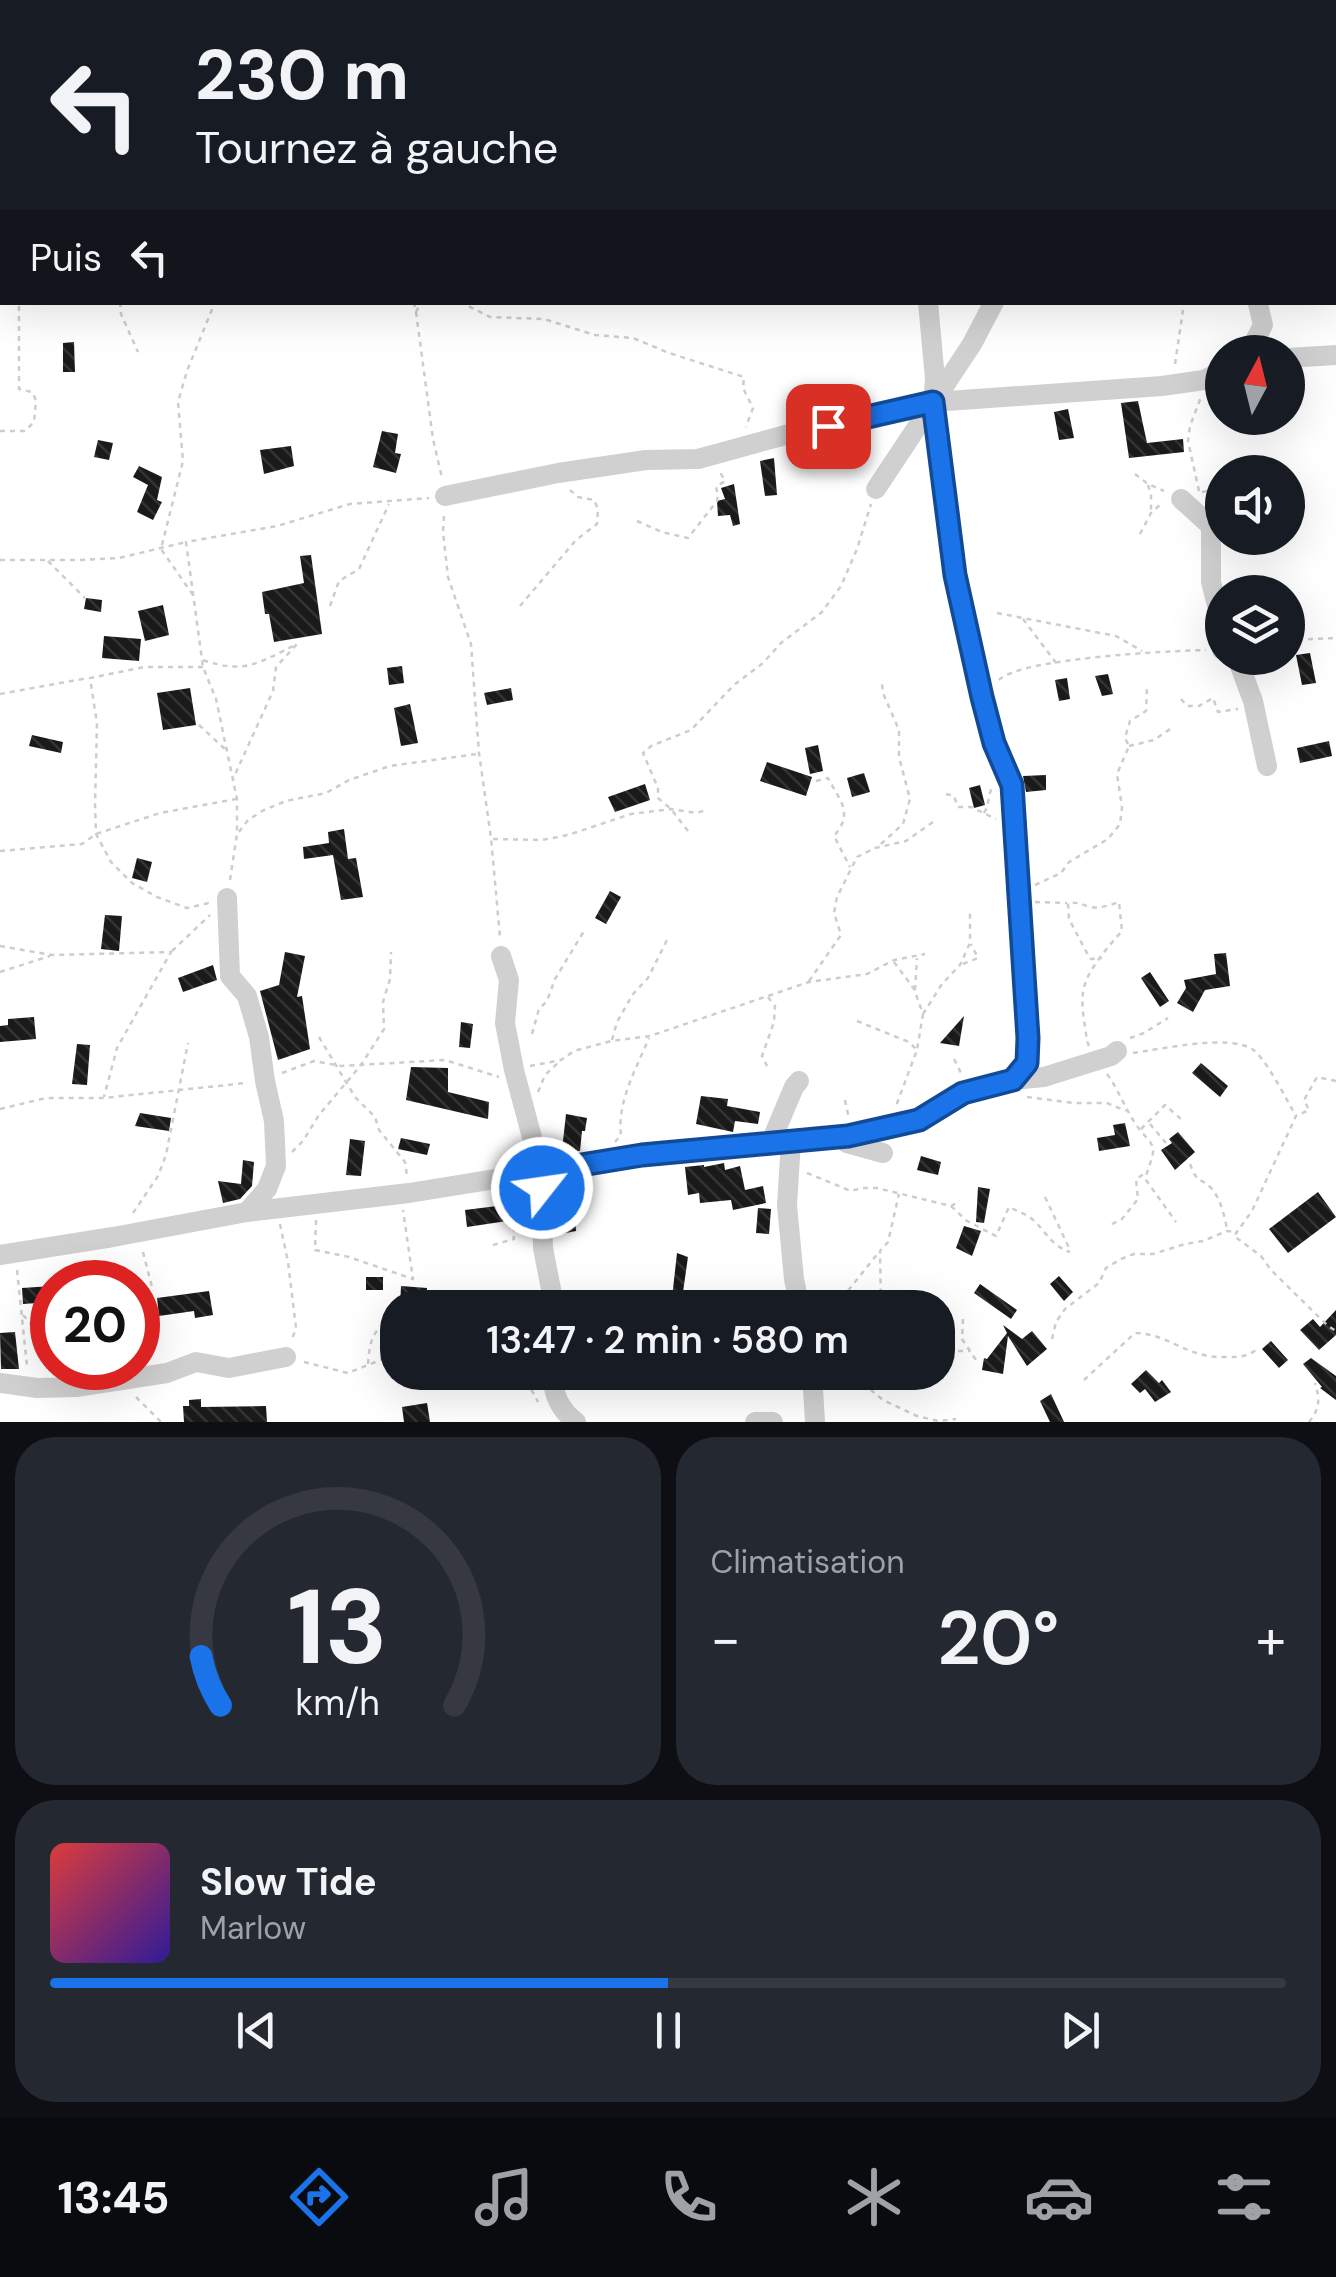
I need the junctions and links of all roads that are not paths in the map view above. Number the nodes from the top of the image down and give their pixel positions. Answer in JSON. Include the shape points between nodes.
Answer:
{"nodes":[{"id":1,"x":928,"y":305,"type":"edge"},
{"id":2,"x":992,"y":305,"type":"edge"},
{"id":3,"x":1258,"y":305,"type":"edge"},
{"id":4,"x":1258,"y":335,"type":"edge"},
{"id":5,"x":1336,"y":355,"type":"edge"},
{"id":6,"x":1305,"y":357,"type":"edge"},
{"id":7,"x":1205,"y":377,"type":"edge"},
{"id":8,"x":933,"y":402,"type":"junction"},
{"id":9,"x":876,"y":489,"type":"road end"},
{"id":10,"x":446,"y":496,"type":"road end"},
{"id":11,"x":1190,"y":496,"type":"road end"},
{"id":12,"x":1211,"y":575,"type":"edge"},
{"id":13,"x":1243,"y":675,"type":"edge"},
{"id":14,"x":1266,"y":766,"type":"dead end"},
{"id":15,"x":228,"y":898,"type":"road end"},
{"id":16,"x":500,"y":956,"type":"road end"},
{"id":17,"x":1117,"y":1051,"type":"road end"},
{"id":18,"x":799,"y":1081,"type":"dead end"},
{"id":19,"x":1005,"y":1088,"type":"junction"},
{"id":20,"x":839,"y":1137,"type":"junction"},
{"id":21,"x":789,"y":1142,"type":"junction"},
{"id":22,"x":883,"y":1153,"type":"dead end"},
{"id":23,"x":794,"y":1164,"type":"road end"},
{"id":24,"x":563,"y":1168,"type":"junction"},
{"id":25,"x":540,"y":1170,"type":"junction"},
{"id":26,"x":246,"y":1212,"type":"junction"},
{"id":27,"x":8,"y":1254,"type":"edge"},
{"id":28,"x":551,"y":1290,"type":"edge"},
{"id":29,"x":796,"y":1290,"type":"edge"},
{"id":30,"x":286,"y":1358,"type":"road end"},
{"id":31,"x":0,"y":1383,"type":"edge"},
{"id":32,"x":816,"y":1390,"type":"edge"},
{"id":33,"x":552,"y":1409,"type":"edge"},
{"id":34,"x":811,"y":1419,"type":"edge"},
{"id":35,"x":576,"y":1422,"type":"edge"},
{"id":36,"x":755,"y":1422,"type":"edge"},
{"id":37,"x":773,"y":1422,"type":"edge"}],
"edges":[{"from":1,"to":8,"type":"street"},
{"from":2,"to":8,"type":"street"},
{"from":3,"to":4,"type":"street","via":[[1263,325]]},
{"from":5,"to":6,"type":"street"},
{"from":7,"to":8,"type":"street"},
{"from":8,"to":9,"type":"street"},
{"from":8,"to":10,"type":"street","via":[[698,459],[646,460]]},
{"from":8,"to":19,"type":"street","via":[[955,575],[994,743],[1010,780],[1028,1038],[1027,1063]]},
{"from":11,"to":12,"type":"street","via":[[1211,526]]},
{"from":13,"to":14,"type":"street"},
{"from":15,"to":26,"type":"street","via":[[230,976],[247,996],[274,1121],[276,1166],[267,1189]]},
{"from":16,"to":25,"type":"street","via":[[509,980],[504,1024]]},
{"from":17,"to":19,"type":"street"},
{"from":18,"to":21,"type":"street"},
{"from":19,"to":20,"type":"street","via":[[963,1093],[919,1120]]},
{"from":20,"to":21,"type":"street"},
{"from":20,"to":22,"type":"street"},
{"from":21,"to":23,"type":"street"},
{"from":21,"to":24,"type":"street"},
{"from":21,"to":29,"type":"street","via":[[787,1205]]},
{"from":24,"to":25,"type":"street"},
{"from":24,"to":25,"type":"street","via":[[554,1179]]},
{"from":25,"to":26,"type":"street","via":[[532,1162],[515,1176]]},
{"from":25,"to":28,"type":"street"},
{"from":26,"to":27,"type":"street"},
{"from":30,"to":31,"type":"street","via":[[229,1368],[196,1362],[76,1387],[42,1378]]},
{"from":32,"to":34,"type":"street"},
{"from":33,"to":35,"type":"street"},
{"from":36,"to":37,"type":"street"}]}
